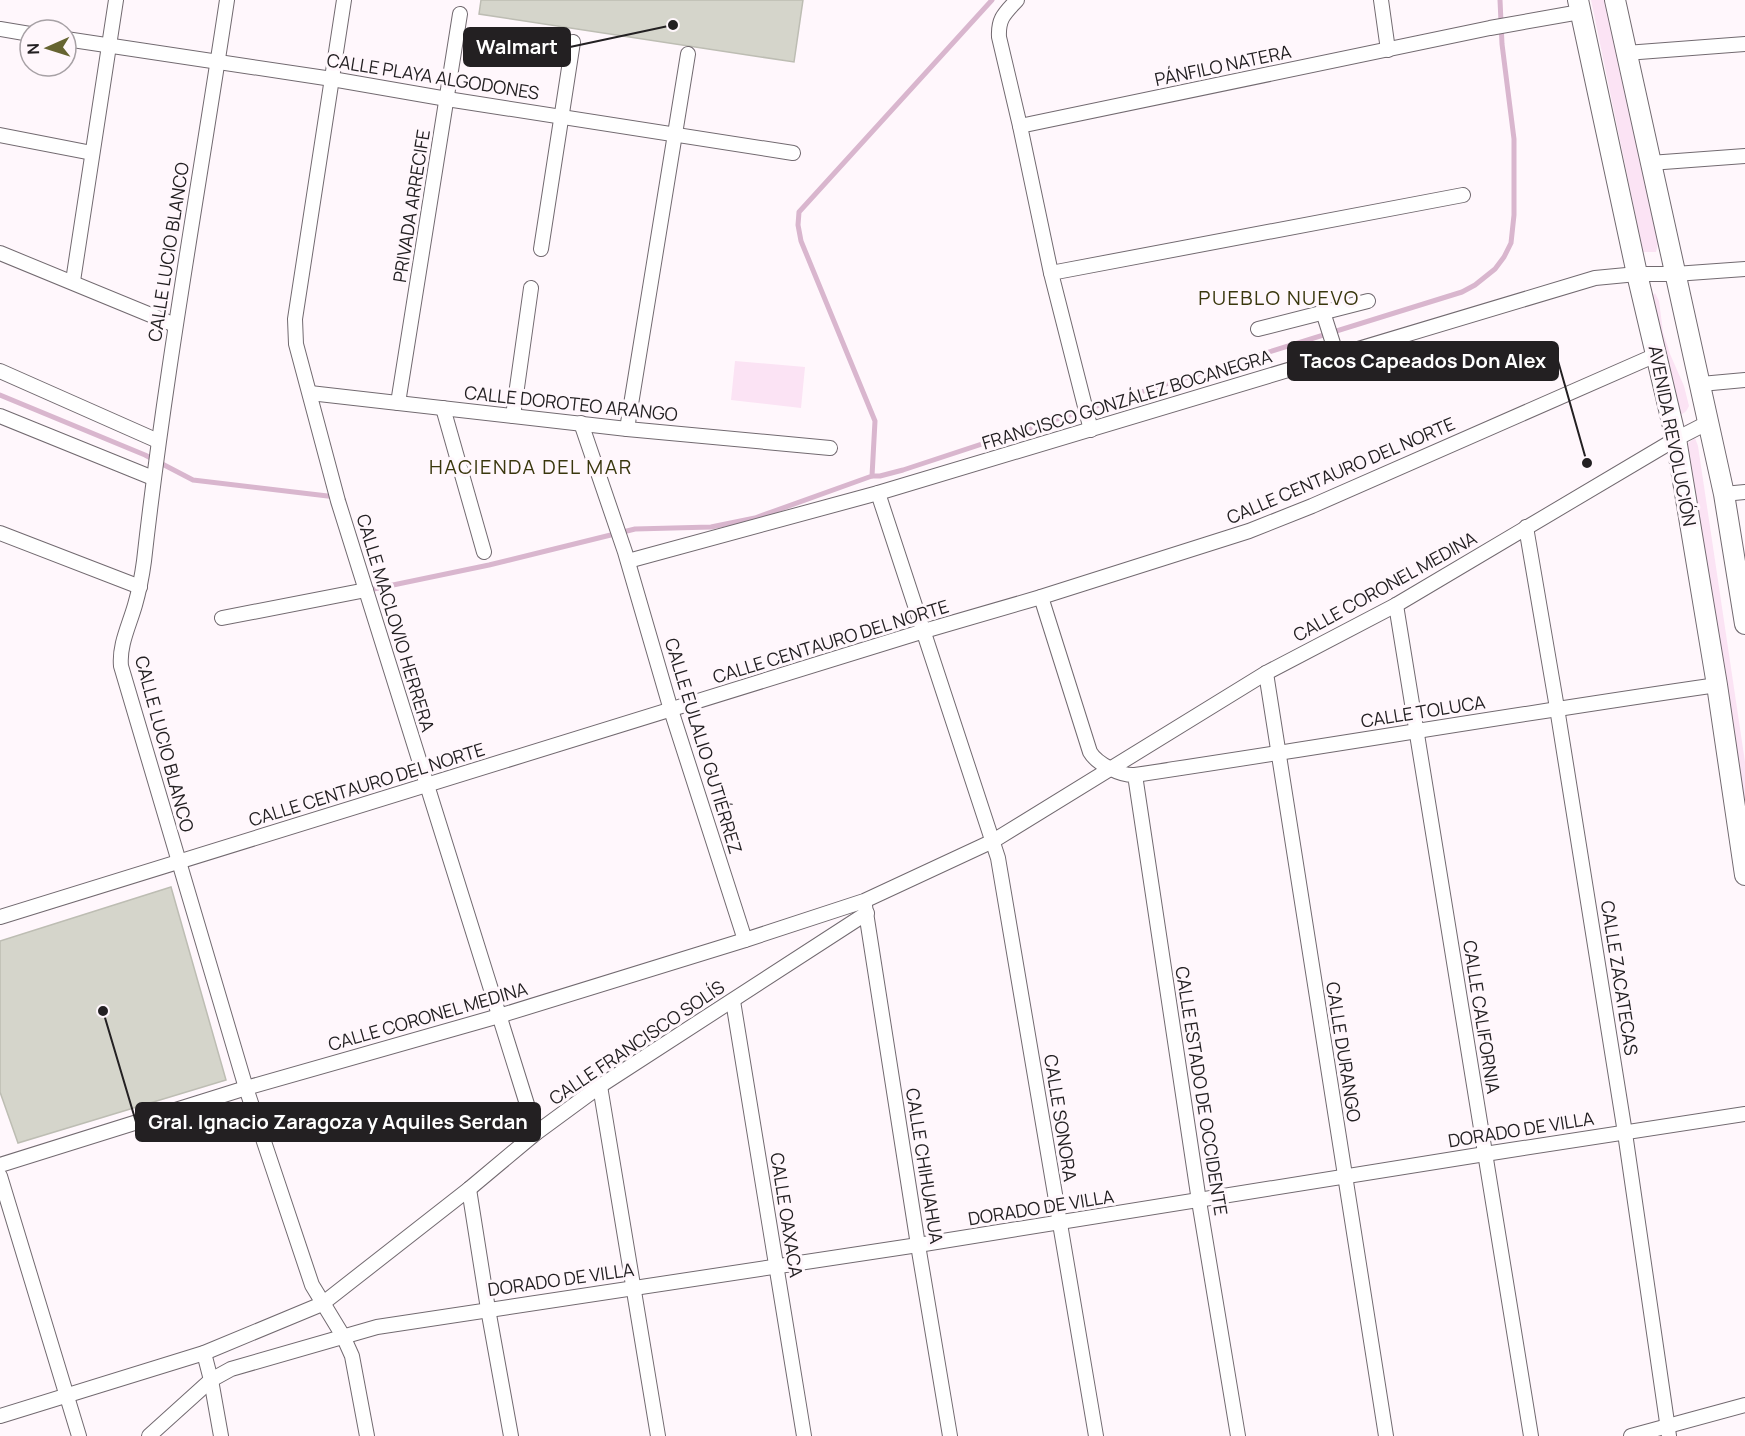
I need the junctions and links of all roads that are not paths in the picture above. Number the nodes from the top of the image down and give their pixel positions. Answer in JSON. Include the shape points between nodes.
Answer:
{"nodes":[{"id":1,"x":116,"y":0,"type":"edge"},
{"id":2,"x":227,"y":0,"type":"edge"},
{"id":3,"x":344,"y":0,"type":"edge"},
{"id":4,"x":1017,"y":0,"type":"edge"},
{"id":5,"x":1381,"y":0,"type":"edge"},
{"id":6,"x":1615,"y":0,"type":"edge"},
{"id":7,"x":1579,"y":6,"type":"edge"},
{"id":8,"x":460,"y":14,"type":"dead end"},
{"id":9,"x":0,"y":29,"type":"edge"},
{"id":10,"x":18,"y":32,"type":"edge"},
{"id":11,"x":78,"y":41,"type":"edge"},
{"id":12,"x":573,"y":42,"type":"dead end"},
{"id":13,"x":1745,"y":44,"type":"edge"},
{"id":14,"x":109,"y":46,"type":"junction"},
{"id":15,"x":1388,"y":50,"type":"junction"},
{"id":16,"x":1626,"y":53,"type":"junction"},
{"id":17,"x":688,"y":54,"type":"dead end"},
{"id":18,"x":218,"y":63,"type":"junction"},
{"id":19,"x":332,"y":79,"type":"junction"},
{"id":20,"x":447,"y":99,"type":"junction"},
{"id":21,"x":561,"y":116,"type":"junction"},
{"id":22,"x":1020,"y":126,"type":"junction"},
{"id":23,"x":675,"y":134,"type":"junction"},
{"id":24,"x":0,"y":135,"type":"edge"},
{"id":25,"x":93,"y":153,"type":"junction"},
{"id":26,"x":793,"y":153,"type":"dead end"},
{"id":27,"x":1745,"y":156,"type":"edge"},
{"id":28,"x":1650,"y":163,"type":"junction"},
{"id":29,"x":1463,"y":195,"type":"dead end"},
{"id":30,"x":541,"y":249,"type":"dead end"},
{"id":31,"x":0,"y":253,"type":"edge"},
{"id":32,"x":1745,"y":269,"type":"edge"},
{"id":33,"x":1051,"y":273,"type":"junction"},
{"id":34,"x":1637,"y":274,"type":"junction"},
{"id":35,"x":1675,"y":274,"type":"junction"},
{"id":36,"x":73,"y":281,"type":"junction"},
{"id":37,"x":531,"y":288,"type":"dead end"},
{"id":38,"x":1368,"y":301,"type":"dead end"},
{"id":39,"x":1323,"y":312,"type":"junction"},
{"id":40,"x":175,"y":325,"type":"junction"},
{"id":41,"x":1258,"y":329,"type":"dead end"},
{"id":42,"x":1656,"y":355,"type":"junction"},
{"id":43,"x":1337,"y":356,"type":"junction"},
{"id":44,"x":0,"y":371,"type":"edge"},
{"id":45,"x":1745,"y":380,"type":"edge"},
{"id":46,"x":1701,"y":384,"type":"junction"},
{"id":47,"x":310,"y":393,"type":"junction"},
{"id":48,"x":398,"y":403,"type":"junction"},
{"id":49,"x":443,"y":408,"type":"junction"},
{"id":50,"x":0,"y":416,"type":"edge"},
{"id":51,"x":513,"y":416,"type":"junction"},
{"id":52,"x":1709,"y":422,"type":"junction"},
{"id":53,"x":581,"y":423,"type":"junction"},
{"id":54,"x":1089,"y":423,"type":"junction"},
{"id":55,"x":627,"y":429,"type":"junction"},
{"id":56,"x":1676,"y":439,"type":"junction"},
{"id":57,"x":159,"y":441,"type":"junction"},
{"id":58,"x":830,"y":448,"type":"dead end"},
{"id":59,"x":153,"y":478,"type":"junction"},
{"id":60,"x":1745,"y":492,"type":"edge"},
{"id":61,"x":878,"y":493,"type":"junction"},
{"id":62,"x":1724,"y":494,"type":"junction"},
{"id":63,"x":1526,"y":527,"type":"junction"},
{"id":64,"x":0,"y":533,"type":"edge"},
{"id":65,"x":484,"y":552,"type":"dead end"},
{"id":66,"x":626,"y":557,"type":"junction"},
{"id":67,"x":1741,"y":573,"type":"edge"},
{"id":68,"x":140,"y":587,"type":"junction"},
{"id":69,"x":366,"y":590,"type":"junction"},
{"id":70,"x":1041,"y":597,"type":"junction"},
{"id":71,"x":1396,"y":605,"type":"junction"},
{"id":72,"x":222,"y":618,"type":"dead end"},
{"id":73,"x":1745,"y":624,"type":"edge"},
{"id":74,"x":924,"y":631,"type":"junction"},
{"id":75,"x":1266,"y":673,"type":"junction"},
{"id":76,"x":1717,"y":685,"type":"junction"},
{"id":77,"x":1557,"y":708,"type":"junction"},
{"id":78,"x":671,"y":710,"type":"junction"},
{"id":79,"x":1416,"y":732,"type":"junction"},
{"id":80,"x":1278,"y":754,"type":"junction"},
{"id":81,"x":1112,"y":768,"type":"junction"},
{"id":82,"x":1135,"y":775,"type":"junction"},
{"id":83,"x":427,"y":785,"type":"junction"},
{"id":84,"x":993,"y":841,"type":"junction"},
{"id":85,"x":178,"y":862,"type":"junction"},
{"id":86,"x":1745,"y":875,"type":"edge"},
{"id":87,"x":865,"y":907,"type":"junction"},
{"id":88,"x":0,"y":918,"type":"edge"},
{"id":89,"x":745,"y":940,"type":"junction"},
{"id":90,"x":732,"y":1001,"type":"junction"},
{"id":91,"x":500,"y":1016,"type":"junction"},
{"id":92,"x":600,"y":1086,"type":"junction"},
{"id":93,"x":246,"y":1088,"type":"junction"},
{"id":94,"x":1745,"y":1114,"type":"edge"},
{"id":95,"x":536,"y":1132,"type":"junction"},
{"id":96,"x":1625,"y":1133,"type":"junction"},
{"id":97,"x":1485,"y":1154,"type":"junction"},
{"id":98,"x":0,"y":1165,"type":"edge"},
{"id":99,"x":0,"y":1176,"type":"edge"},
{"id":100,"x":1344,"y":1177,"type":"junction"},
{"id":101,"x":469,"y":1189,"type":"junction"},
{"id":102,"x":1198,"y":1201,"type":"junction"},
{"id":103,"x":1059,"y":1223,"type":"junction"},
{"id":104,"x":918,"y":1245,"type":"junction"},
{"id":105,"x":776,"y":1266,"type":"junction"},
{"id":106,"x":633,"y":1288,"type":"junction"},
{"id":107,"x":322,"y":1304,"type":"junction"},
{"id":108,"x":488,"y":1309,"type":"junction"},
{"id":109,"x":343,"y":1336,"type":"junction"},
{"id":110,"x":204,"y":1353,"type":"junction"},
{"id":111,"x":212,"y":1380,"type":"junction"},
{"id":112,"x":66,"y":1394,"type":"junction"},
{"id":113,"x":1745,"y":1405,"type":"edge"},
{"id":114,"x":0,"y":1416,"type":"edge"},
{"id":115,"x":1668,"y":1431,"type":"edge"},
{"id":116,"x":79,"y":1436,"type":"edge"},
{"id":117,"x":149,"y":1436,"type":"edge"},
{"id":118,"x":221,"y":1436,"type":"edge"},
{"id":119,"x":367,"y":1436,"type":"edge"},
{"id":120,"x":511,"y":1436,"type":"edge"},
{"id":121,"x":658,"y":1436,"type":"edge"},
{"id":122,"x":804,"y":1436,"type":"edge"},
{"id":123,"x":950,"y":1436,"type":"edge"},
{"id":124,"x":1096,"y":1436,"type":"edge"},
{"id":125,"x":1238,"y":1436,"type":"edge"},
{"id":126,"x":1386,"y":1436,"type":"edge"},
{"id":127,"x":1531,"y":1436,"type":"edge"},
{"id":128,"x":1631,"y":1436,"type":"edge"}],
"edges":[{"from":1,"to":14,"type":"street"},
{"from":2,"to":18,"type":"street","name":"CALLE LUCIO BLANCO"},
{"from":3,"to":19,"type":"street"},
{"from":4,"to":22,"type":"street","via":[[1003,16],[999,37]]},
{"from":5,"to":15,"type":"street"},
{"from":6,"to":16,"type":"street","name":"AVENIDA REVOLUCIÓN"},
{"from":7,"to":15,"type":"street","name":"PÁNFILO NATERA"},
{"from":7,"to":34,"type":"street","name":"AVENIDA REVOLUCIÓN"},
{"from":8,"to":20,"type":"street","name":"PRIVADA ARRECIFE"},
{"from":9,"to":10,"type":"street"},
{"from":11,"to":14,"type":"street","name":"CALLE PLAYA ALGODONES"},
{"from":12,"to":21,"type":"street"},
{"from":13,"to":16,"type":"street"},
{"from":14,"to":18,"type":"street","name":"CALLE PLAYA ALGODONES"},
{"from":14,"to":25,"type":"street"},
{"from":15,"to":22,"type":"street","name":"PÁNFILO NATERA"},
{"from":16,"to":28,"type":"street","name":"AVENIDA REVOLUCIÓN"},
{"from":17,"to":23,"type":"street"},
{"from":18,"to":19,"type":"street","name":"CALLE PLAYA ALGODONES"},
{"from":18,"to":40,"type":"street","name":"CALLE LUCIO BLANCO"},
{"from":19,"to":20,"type":"street","name":"CALLE PLAYA ALGODONES"},
{"from":19,"to":47,"type":"street","via":[[295,319],[296,344]]},
{"from":20,"to":21,"type":"street","name":"CALLE PLAYA ALGODONES"},
{"from":20,"to":48,"type":"street","name":"PRIVADA ARRECIFE"},
{"from":21,"to":23,"type":"street","name":"CALLE PLAYA ALGODONES"},
{"from":21,"to":30,"type":"street"},
{"from":22,"to":33,"type":"street"},
{"from":23,"to":26,"type":"street","name":"CALLE PLAYA ALGODONES"},
{"from":23,"to":55,"type":"street"},
{"from":24,"to":25,"type":"street"},
{"from":25,"to":36,"type":"street"},
{"from":27,"to":28,"type":"street"},
{"from":28,"to":35,"type":"street","name":"AVENIDA REVOLUCIÓN"},
{"from":29,"to":33,"type":"street"},
{"from":31,"to":36,"type":"street"},
{"from":32,"to":35,"type":"street","name":"FRANCISCO GONZÁLEZ BOCANEGRA"},
{"from":33,"to":54,"type":"street"},
{"from":34,"to":35,"type":"street","name":"FRANCISCO GONZÁLEZ BOCANEGRA"},
{"from":34,"to":42,"type":"street","name":"AVENIDA REVOLUCIÓN"},
{"from":34,"to":43,"type":"street","name":"FRANCISCO GONZÁLEZ BOCANEGRA","via":[[1595,278]]},
{"from":35,"to":46,"type":"street","name":"AVENIDA REVOLUCIÓN"},
{"from":36,"to":40,"type":"street"},
{"from":37,"to":51,"type":"street"},
{"from":38,"to":39,"type":"street"},
{"from":39,"to":41,"type":"street"},
{"from":39,"to":43,"type":"street"},
{"from":40,"to":57,"type":"street","name":"CALLE LUCIO BLANCO"},
{"from":42,"to":56,"type":"street","name":"AVENIDA REVOLUCIÓN"},
{"from":42,"to":70,"type":"street","name":"CALLE CENTAURO DEL NORTE","via":[[1312,506]]},
{"from":43,"to":54,"type":"street","name":"FRANCISCO GONZÁLEZ BOCANEGRA"},
{"from":44,"to":57,"type":"street"},
{"from":45,"to":46,"type":"street"},
{"from":46,"to":52,"type":"street","name":"AVENIDA REVOLUCIÓN"},
{"from":47,"to":48,"type":"street","name":"CALLE DOROTEO ARANGO"},
{"from":47,"to":69,"type":"street","name":"CALLE MACLOVIO HERRERA"},
{"from":48,"to":49,"type":"street","name":"CALLE DOROTEO ARANGO"},
{"from":49,"to":51,"type":"street","name":"CALLE DOROTEO ARANGO"},
{"from":49,"to":65,"type":"street"},
{"from":50,"to":59,"type":"street"},
{"from":51,"to":53,"type":"street","name":"CALLE DOROTEO ARANGO"},
{"from":52,"to":56,"type":"street","name":"CALLE CORONEL MEDINA"},
{"from":52,"to":62,"type":"street","name":"AVENIDA REVOLUCIÓN"},
{"from":53,"to":55,"type":"street","name":"CALLE DOROTEO ARANGO"},
{"from":53,"to":66,"type":"street","name":"CALLE EULALIO GUTIÉRREZ"},
{"from":54,"to":61,"type":"street","name":"FRANCISCO GONZÁLEZ BOCANEGRA"},
{"from":55,"to":58,"type":"street","name":"CALLE DOROTEO ARANGO"},
{"from":56,"to":63,"type":"street","name":"CALLE CORONEL MEDINA"},
{"from":56,"to":76,"type":"street","name":"AVENIDA REVOLUCIÓN"},
{"from":57,"to":59,"type":"street","name":"CALLE LUCIO BLANCO"},
{"from":59,"to":68,"type":"street","name":"CALLE LUCIO BLANCO"},
{"from":60,"to":62,"type":"street"},
{"from":61,"to":66,"type":"street","name":"FRANCISCO GONZÁLEZ BOCANEGRA"},
{"from":61,"to":74,"type":"street","name":"CALLE SONORA"},
{"from":62,"to":67,"type":"street","name":"AVENIDA REVOLUCIÓN"},
{"from":63,"to":71,"type":"street","name":"CALLE CORONEL MEDINA"},
{"from":63,"to":77,"type":"street","name":"CALLE ZACATECAS"},
{"from":64,"to":68,"type":"street"},
{"from":66,"to":78,"type":"street","name":"CALLE EULALIO GUTIÉRREZ"},
{"from":67,"to":73,"type":"street","name":"AVENIDA REVOLUCIÓN"},
{"from":68,"to":85,"type":"street","name":"CALLE LUCIO BLANCO","via":[[120,652],[121,666]]},
{"from":69,"to":72,"type":"street"},
{"from":69,"to":83,"type":"street","name":"CALLE MACLOVIO HERRERA"},
{"from":70,"to":74,"type":"street","name":"CALLE CENTAURO DEL NORTE"},
{"from":70,"to":81,"type":"street","via":[[1090,752]]},
{"from":71,"to":75,"type":"street","name":"CALLE CORONEL MEDINA"},
{"from":71,"to":79,"type":"street","name":"CALLE CALIFORNIA"},
{"from":74,"to":78,"type":"street","name":"CALLE CENTAURO DEL NORTE"},
{"from":74,"to":84,"type":"street","name":"CALLE SONORA"},
{"from":75,"to":80,"type":"street","name":"CALLE DURANGO"},
{"from":75,"to":81,"type":"street","name":"CALLE CORONEL MEDINA"},
{"from":76,"to":77,"type":"street","name":"CALLE TOLUCA"},
{"from":76,"to":86,"type":"street","name":"AVENIDA REVOLUCIÓN"},
{"from":77,"to":79,"type":"street","name":"CALLE TOLUCA"},
{"from":77,"to":96,"type":"street","name":"CALLE ZACATECAS"},
{"from":78,"to":83,"type":"street","name":"CALLE CENTAURO DEL NORTE"},
{"from":78,"to":89,"type":"street","name":"CALLE EULALIO GUTIÉRREZ"},
{"from":79,"to":80,"type":"street","name":"CALLE TOLUCA"},
{"from":79,"to":97,"type":"street","name":"CALLE CALIFORNIA"},
{"from":80,"to":82,"type":"street","name":"CALLE TOLUCA"},
{"from":80,"to":100,"type":"street","name":"CALLE DURANGO"},
{"from":81,"to":82,"type":"street"},
{"from":81,"to":84,"type":"street","name":"CALLE CORONEL MEDINA"},
{"from":82,"to":102,"type":"street","name":"CALLE ESTADO DE OCCIDENTE"},
{"from":83,"to":85,"type":"street","name":"CALLE CENTAURO DEL NORTE"},
{"from":83,"to":91,"type":"street","name":"CALLE MACLOVIO HERRERA"},
{"from":84,"to":87,"type":"street","name":"CALLE CORONEL MEDINA"},
{"from":84,"to":103,"type":"street","name":"CALLE SONORA"},
{"from":85,"to":88,"type":"street","name":"CALLE CENTAURO DEL NORTE"},
{"from":85,"to":93,"type":"street","name":"CALLE LUCIO BLANCO"},
{"from":87,"to":89,"type":"street","name":"CALLE CORONEL MEDINA"},
{"from":87,"to":90,"type":"street","name":"CALLE FRANCISCO SOLÍS"},
{"from":87,"to":104,"type":"street","name":"CALLE CHIHUAHUA"},
{"from":89,"to":91,"type":"street","name":"CALLE CORONEL MEDINA"},
{"from":90,"to":92,"type":"street","name":"CALLE FRANCISCO SOLÍS"},
{"from":90,"to":105,"type":"street","name":"CALLE OAXACA"},
{"from":91,"to":93,"type":"street","name":"CALLE CORONEL MEDINA"},
{"from":91,"to":95,"type":"street","name":"CALLE MACLOVIO HERRERA"},
{"from":92,"to":95,"type":"street","name":"CALLE FRANCISCO SOLÍS"},
{"from":92,"to":106,"type":"street"},
{"from":93,"to":98,"type":"street","name":"CALLE CORONEL MEDINA"},
{"from":93,"to":107,"type":"street","name":"CALLE LUCIO BLANCO","via":[[312,1285]]},
{"from":94,"to":96,"type":"street","name":"DORADO DE VILLA"},
{"from":95,"to":101,"type":"street","name":"CALLE FRANCISCO SOLÍS"},
{"from":96,"to":97,"type":"street","name":"DORADO DE VILLA"},
{"from":96,"to":115,"type":"street","name":"CALLE ZACATECAS"},
{"from":97,"to":100,"type":"street","name":"DORADO DE VILLA"},
{"from":97,"to":127,"type":"street","name":"CALLE CALIFORNIA"},
{"from":99,"to":112,"type":"street"},
{"from":100,"to":102,"type":"street","name":"DORADO DE VILLA"},
{"from":100,"to":126,"type":"street","name":"CALLE DURANGO"},
{"from":101,"to":107,"type":"street","name":"CALLE FRANCISCO SOLÍS"},
{"from":101,"to":108,"type":"street"},
{"from":102,"to":103,"type":"street","name":"DORADO DE VILLA"},
{"from":102,"to":125,"type":"street","name":"CALLE ESTADO DE OCCIDENTE"},
{"from":103,"to":104,"type":"street","name":"DORADO DE VILLA"},
{"from":103,"to":124,"type":"street","name":"CALLE SONORA"},
{"from":104,"to":105,"type":"street","name":"DORADO DE VILLA"},
{"from":104,"to":123,"type":"street","name":"CALLE CHIHUAHUA"},
{"from":105,"to":106,"type":"street","name":"DORADO DE VILLA"},
{"from":105,"to":122,"type":"street","name":"CALLE OAXACA"},
{"from":106,"to":108,"type":"street","name":"DORADO DE VILLA"},
{"from":106,"to":121,"type":"street"},
{"from":107,"to":109,"type":"street","name":"CALLE LUCIO BLANCO"},
{"from":107,"to":110,"type":"street","name":"CALLE FRANCISCO SOLÍS"},
{"from":108,"to":109,"type":"street","name":"DORADO DE VILLA"},
{"from":108,"to":120,"type":"street"},
{"from":109,"to":111,"type":"street","via":[[231,1369]]},
{"from":109,"to":119,"type":"street","name":"CALLE LUCIO BLANCO","via":[[357,1374]]},
{"from":110,"to":111,"type":"street"},
{"from":110,"to":112,"type":"street","name":"CALLE FRANCISCO SOLÍS"},
{"from":111,"to":117,"type":"street"},
{"from":111,"to":118,"type":"street"},
{"from":112,"to":114,"type":"street","name":"CALLE FRANCISCO SOLÍS"},
{"from":112,"to":116,"type":"street"},
{"from":113,"to":115,"type":"street"},
{"from":115,"to":128,"type":"street"}]}
